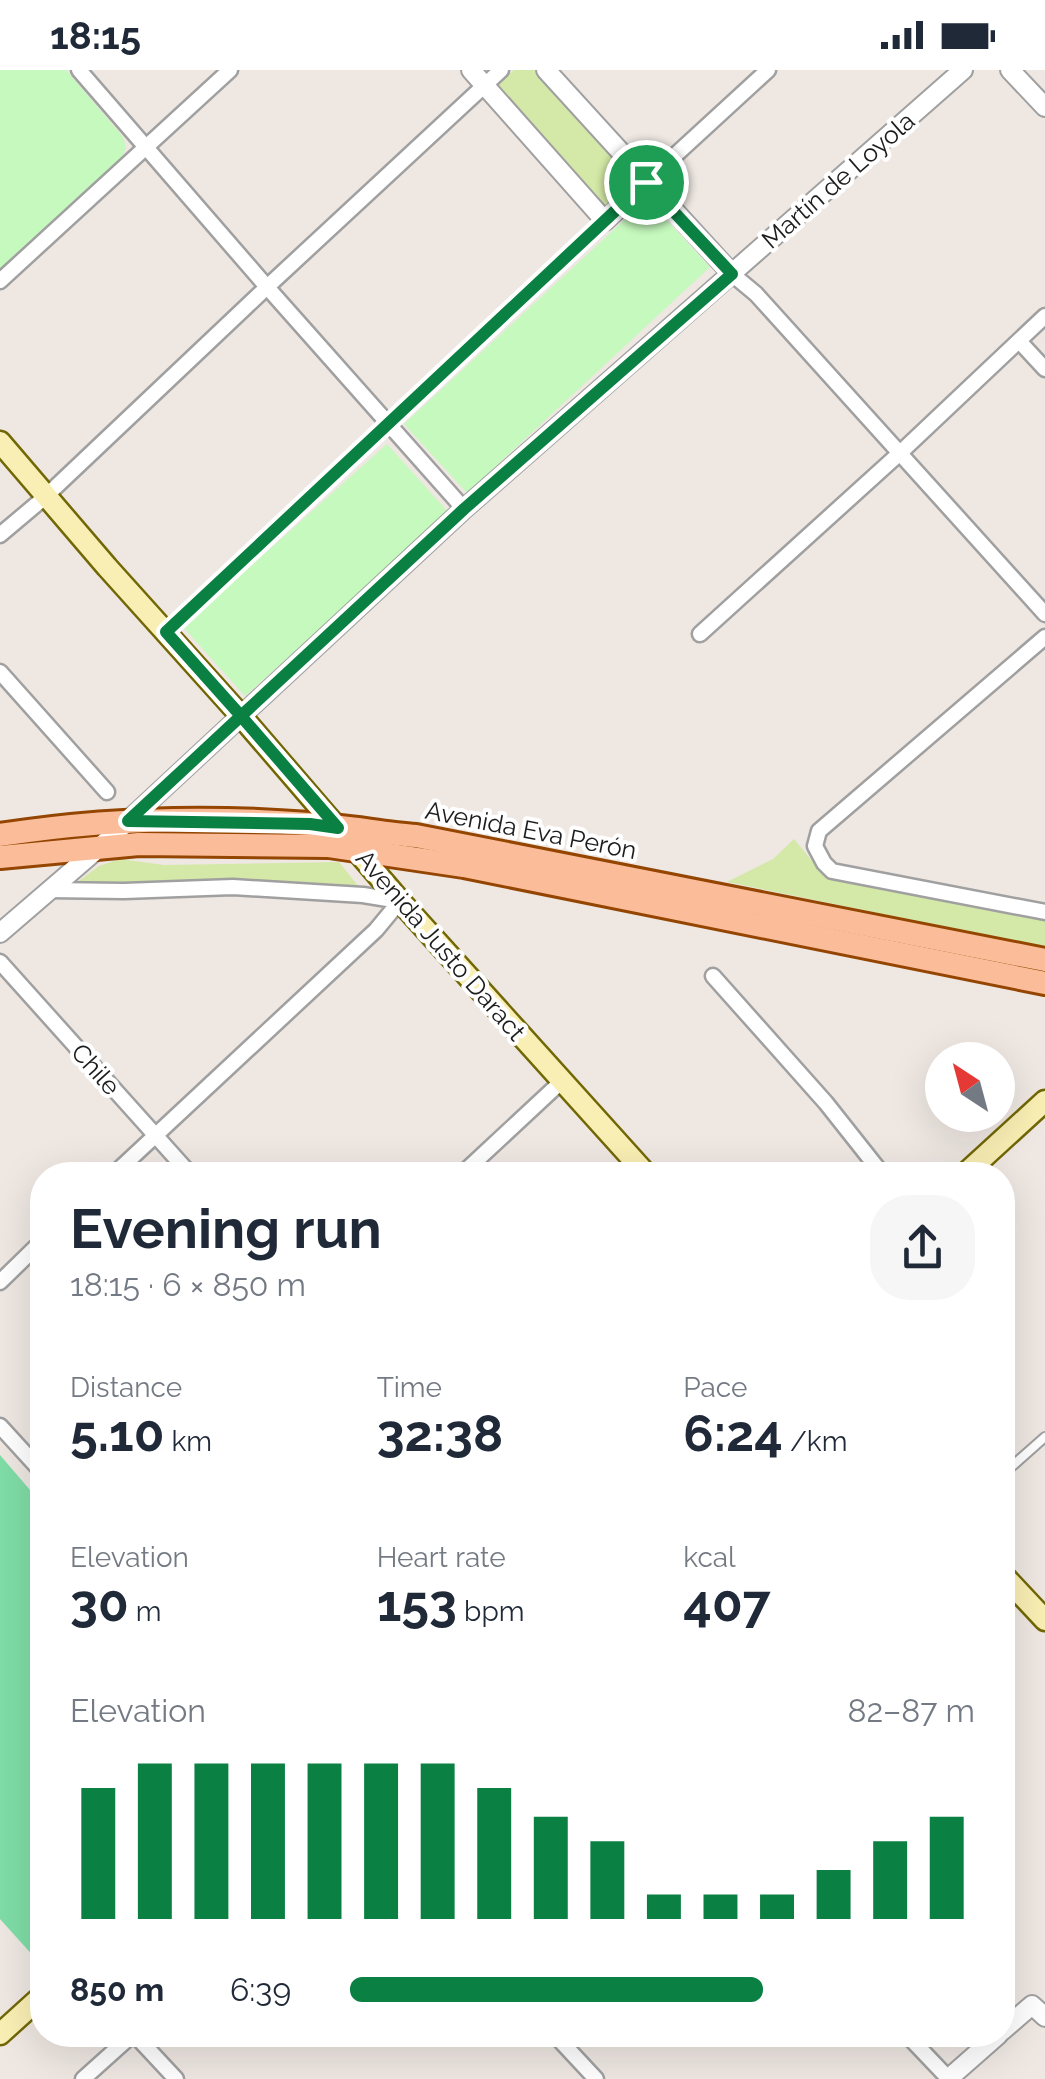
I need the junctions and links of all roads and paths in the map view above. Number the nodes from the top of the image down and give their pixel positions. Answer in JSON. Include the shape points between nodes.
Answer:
{"nodes":[{"id":1,"x":79,"y":70,"type":"edge"},
{"id":2,"x":230,"y":70,"type":"edge"},
{"id":3,"x":471,"y":70,"type":"edge"},
{"id":4,"x":501,"y":70,"type":"edge"},
{"id":5,"x":546,"y":70,"type":"edge"},
{"id":6,"x":768,"y":70,"type":"edge"},
{"id":7,"x":963,"y":70,"type":"edge"},
{"id":8,"x":1010,"y":70,"type":"edge"},
{"id":9,"x":484,"y":85,"type":"junction"},
{"id":10,"x":1045,"y":107,"type":"edge"},
{"id":11,"x":146,"y":148,"type":"junction"},
{"id":12,"x":646,"y":182,"type":"junction"},
{"id":13,"x":604,"y":221,"type":"junction"},
{"id":14,"x":732,"y":274,"type":"junction"},
{"id":15,"x":0,"y":281,"type":"edge"},
{"id":16,"x":267,"y":287,"type":"junction"},
{"id":17,"x":1045,"y":316,"type":"edge"},
{"id":18,"x":1018,"y":340,"type":"junction"},
{"id":19,"x":1045,"y":369,"type":"edge"},
{"id":20,"x":389,"y":422,"type":"junction"},
{"id":21,"x":0,"y":442,"type":"edge"},
{"id":22,"x":901,"y":452,"type":"junction"},
{"id":23,"x":46,"y":497,"type":"junction"},
{"id":24,"x":464,"y":509,"type":"junction"},
{"id":25,"x":0,"y":534,"type":"edge"},
{"id":26,"x":1045,"y":614,"type":"edge"},
{"id":27,"x":166,"y":632,"type":"junction"},
{"id":28,"x":700,"y":634,"type":"dead end"},
{"id":29,"x":1045,"y":637,"type":"edge"},
{"id":30,"x":0,"y":672,"type":"edge"},
{"id":31,"x":241,"y":716,"type":"junction"},
{"id":32,"x":107,"y":792,"type":"dead end"},
{"id":33,"x":128,"y":821,"type":"junction"},
{"id":34,"x":338,"y":828,"type":"junction"},
{"id":35,"x":0,"y":835,"type":"edge"},
{"id":36,"x":101,"y":846,"type":"junction"},
{"id":37,"x":358,"y":850,"type":"junction"},
{"id":38,"x":0,"y":857,"type":"edge"},
{"id":39,"x":48,"y":890,"type":"junction"},
{"id":40,"x":400,"y":901,"type":"junction"},
{"id":41,"x":1045,"y":912,"type":"edge"},
{"id":42,"x":0,"y":933,"type":"edge"},
{"id":43,"x":1045,"y":960,"type":"edge"},
{"id":44,"x":0,"y":962,"type":"edge"},
{"id":45,"x":713,"y":976,"type":"dead end"},
{"id":46,"x":1045,"y":982,"type":"edge"},
{"id":47,"x":562,"y":1081,"type":"junction"},
{"id":48,"x":1045,"y":1101,"type":"edge"},
{"id":49,"x":155,"y":1135,"type":"junction"},
{"id":50,"x":127,"y":1162,"type":"edge"},
{"id":51,"x":180,"y":1162,"type":"edge"},
{"id":52,"x":475,"y":1162,"type":"edge"},
{"id":53,"x":634,"y":1162,"type":"edge"},
{"id":54,"x":873,"y":1162,"type":"edge"},
{"id":55,"x":978,"y":1162,"type":"edge"},
{"id":56,"x":30,"y":1253,"type":"edge"},
{"id":57,"x":0,"y":1282,"type":"edge"},
{"id":58,"x":0,"y":1426,"type":"edge"},
{"id":59,"x":1045,"y":1437,"type":"edge"},
{"id":60,"x":30,"y":1459,"type":"edge"},
{"id":61,"x":1015,"y":1464,"type":"edge"},
{"id":62,"x":1015,"y":1588,"type":"edge"},
{"id":63,"x":1045,"y":1620,"type":"edge"},
{"id":64,"x":30,"y":2005,"type":"edge"},
{"id":65,"x":1041,"y":2005,"type":"edge"},
{"id":66,"x":1015,"y":2023,"type":"edge"},
{"id":67,"x":3,"y":2026,"type":"edge"},
{"id":68,"x":120,"y":2047,"type":"edge"},
{"id":69,"x":145,"y":2047,"type":"edge"},
{"id":70,"x":567,"y":2047,"type":"edge"},
{"id":71,"x":918,"y":2047,"type":"edge"},
{"id":72,"x":984,"y":2047,"type":"edge"},
{"id":73,"x":83,"y":2079,"type":"edge"},
{"id":74,"x":176,"y":2079,"type":"edge"},
{"id":75,"x":596,"y":2079,"type":"edge"},
{"id":76,"x":948,"y":2079,"type":"edge"}],
"edges":[{"from":1,"to":11,"type":"street"},
{"from":2,"to":11,"type":"street"},
{"from":3,"to":9,"type":"street"},
{"from":4,"to":9,"type":"street"},
{"from":5,"to":12,"type":"street"},
{"from":6,"to":12,"type":"street"},
{"from":7,"to":14,"type":"street","name":"Martín de Loyola"},
{"from":8,"to":10,"type":"street"},
{"from":9,"to":13,"type":"street"},
{"from":9,"to":16,"type":"street"},
{"from":11,"to":15,"type":"street"},
{"from":11,"to":16,"type":"street"},
{"from":12,"to":13,"type":"street"},
{"from":12,"to":14,"type":"street"},
{"from":13,"to":20,"type":"street"},
{"from":14,"to":22,"type":"street"},
{"from":14,"to":24,"type":"street","name":"Martín de Loyola"},
{"from":16,"to":20,"type":"street"},
{"from":16,"to":23,"type":"street"},
{"from":17,"to":18,"type":"street"},
{"from":18,"to":19,"type":"street"},
{"from":18,"to":22,"type":"street"},
{"from":20,"to":24,"type":"street"},
{"from":20,"to":27,"type":"street"},
{"from":21,"to":23,"type":"main road","name":"Avenida Justo Daract"},
{"from":22,"to":26,"type":"street"},
{"from":22,"to":28,"type":"street"},
{"from":23,"to":25,"type":"street"},
{"from":23,"to":27,"type":"main road","name":"Avenida Justo Daract"},
{"from":24,"to":31,"type":"street","name":"Martín de Loyola"},
{"from":27,"to":31,"type":"main road","name":"Avenida Justo Daract"},
{"from":29,"to":41,"type":"street","via":[[819,831],[815,846],[832,871]]},
{"from":30,"to":32,"type":"street"},
{"from":31,"to":33,"type":"street","name":"Martín de Loyola"},
{"from":31,"to":34,"type":"main road","name":"Avenida Justo Daract"},
{"from":33,"to":34,"type":"main road","name":"Avenida Eva Perón"},
{"from":33,"to":35,"type":"main road","name":"Avenida Eva Perón"},
{"from":33,"to":36,"type":"street","name":"Martín de Loyola"},
{"from":34,"to":37,"type":"main road","name":"Avenida Justo Daract"},
{"from":34,"to":43,"type":"main road","name":"Avenida Eva Perón","via":[[458,844]]},
{"from":36,"to":37,"type":"main road","name":"Avenida Eva Perón"},
{"from":36,"to":38,"type":"main road","name":"Avenida Eva Perón"},
{"from":36,"to":39,"type":"street","name":"Martín de Loyola"},
{"from":37,"to":40,"type":"main road","name":"Avenida Justo Daract"},
{"from":37,"to":46,"type":"main road","name":"Avenida Eva Perón"},
{"from":39,"to":40,"type":"street","via":[[233,887]]},
{"from":39,"to":42,"type":"street","name":"Martín de Loyola"},
{"from":40,"to":47,"type":"main road","name":"Avenida Justo Daract"},
{"from":40,"to":49,"type":"street"},
{"from":44,"to":49,"type":"street","name":"Chile"},
{"from":45,"to":54,"type":"street"},
{"from":47,"to":52,"type":"street"},
{"from":47,"to":53,"type":"main road","name":"Avenida Justo Daract"},
{"from":48,"to":55,"type":"main road"},
{"from":49,"to":50,"type":"street"},
{"from":49,"to":51,"type":"street","name":"Chile"},
{"from":56,"to":57,"type":"street"},
{"from":58,"to":60,"type":"street"},
{"from":59,"to":61,"type":"lane"},
{"from":62,"to":63,"type":"main road"},
{"from":64,"to":67,"type":"main road"},
{"from":65,"to":66,"type":"street"},
{"from":68,"to":73,"type":"street"},
{"from":69,"to":74,"type":"street"},
{"from":70,"to":75,"type":"street"},
{"from":71,"to":76,"type":"street"},
{"from":72,"to":76,"type":"street"}]}
